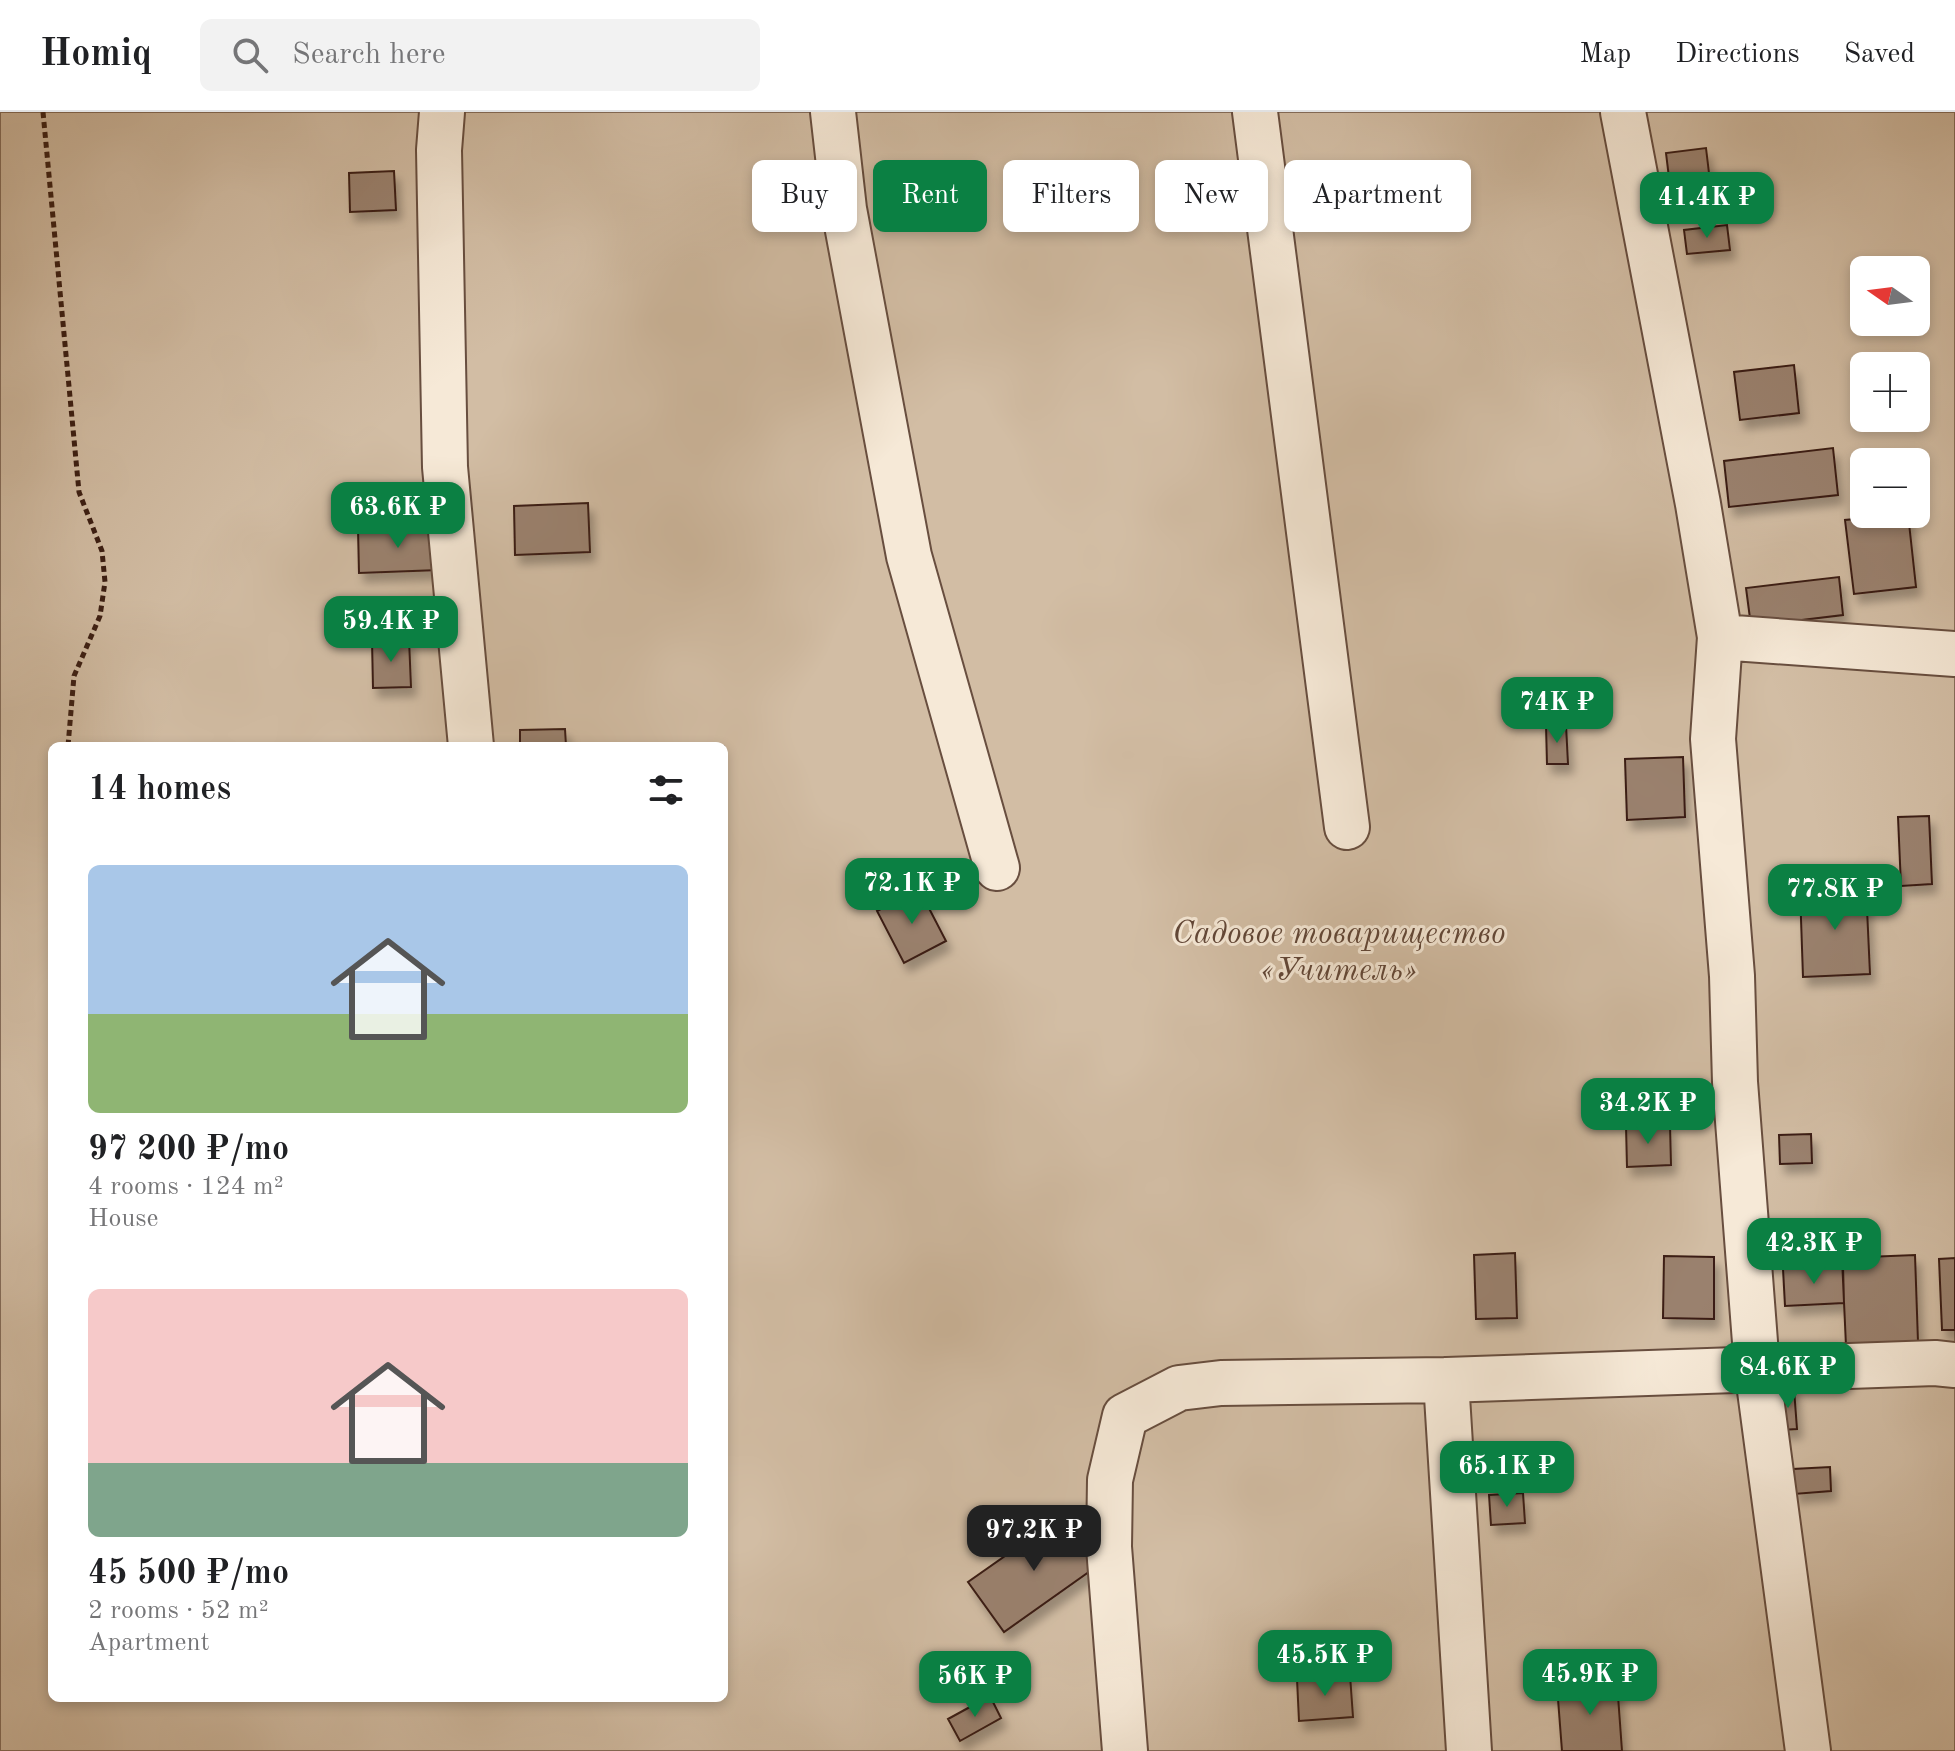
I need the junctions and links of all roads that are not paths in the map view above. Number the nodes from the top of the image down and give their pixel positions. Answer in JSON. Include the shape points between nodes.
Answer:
{"nodes":[{"id":1,"x":442,"y":112,"type":"edge"},
{"id":2,"x":833,"y":112,"type":"edge"},
{"id":3,"x":1255,"y":112,"type":"edge"},
{"id":4,"x":1623,"y":112,"type":"edge"},
{"id":5,"x":1720,"y":637,"type":"junction"},
{"id":6,"x":1955,"y":654,"type":"edge"},
{"id":7,"x":471,"y":742,"type":"edge"},
{"id":8,"x":1347,"y":827,"type":"dead end"},
{"id":9,"x":997,"y":868,"type":"dead end"},
{"id":10,"x":1955,"y":1365,"type":"edge"},
{"id":11,"x":1757,"y":1368,"type":"junction"},
{"id":12,"x":1446,"y":1380,"type":"junction"},
{"id":13,"x":1125,"y":1751,"type":"edge"},
{"id":14,"x":1469,"y":1751,"type":"edge"},
{"id":15,"x":1808,"y":1751,"type":"edge"}],
"edges":[{"from":1,"to":7,"type":"street","via":[[445,467]]},
{"from":2,"to":9,"type":"street","via":[[844,209],[909,556]]},
{"from":3,"to":8,"type":"street"},
{"from":4,"to":5,"type":"street"},
{"from":5,"to":6,"type":"street"},
{"from":5,"to":11,"type":"street","via":[[1713,739]]},
{"from":10,"to":11,"type":"street"},
{"from":11,"to":12,"type":"street"},
{"from":11,"to":15,"type":"street"},
{"from":12,"to":13,"type":"street","via":[[1221,1383],[1179,1388],[1125,1416],[1109,1507]]},
{"from":12,"to":14,"type":"street"}]}
